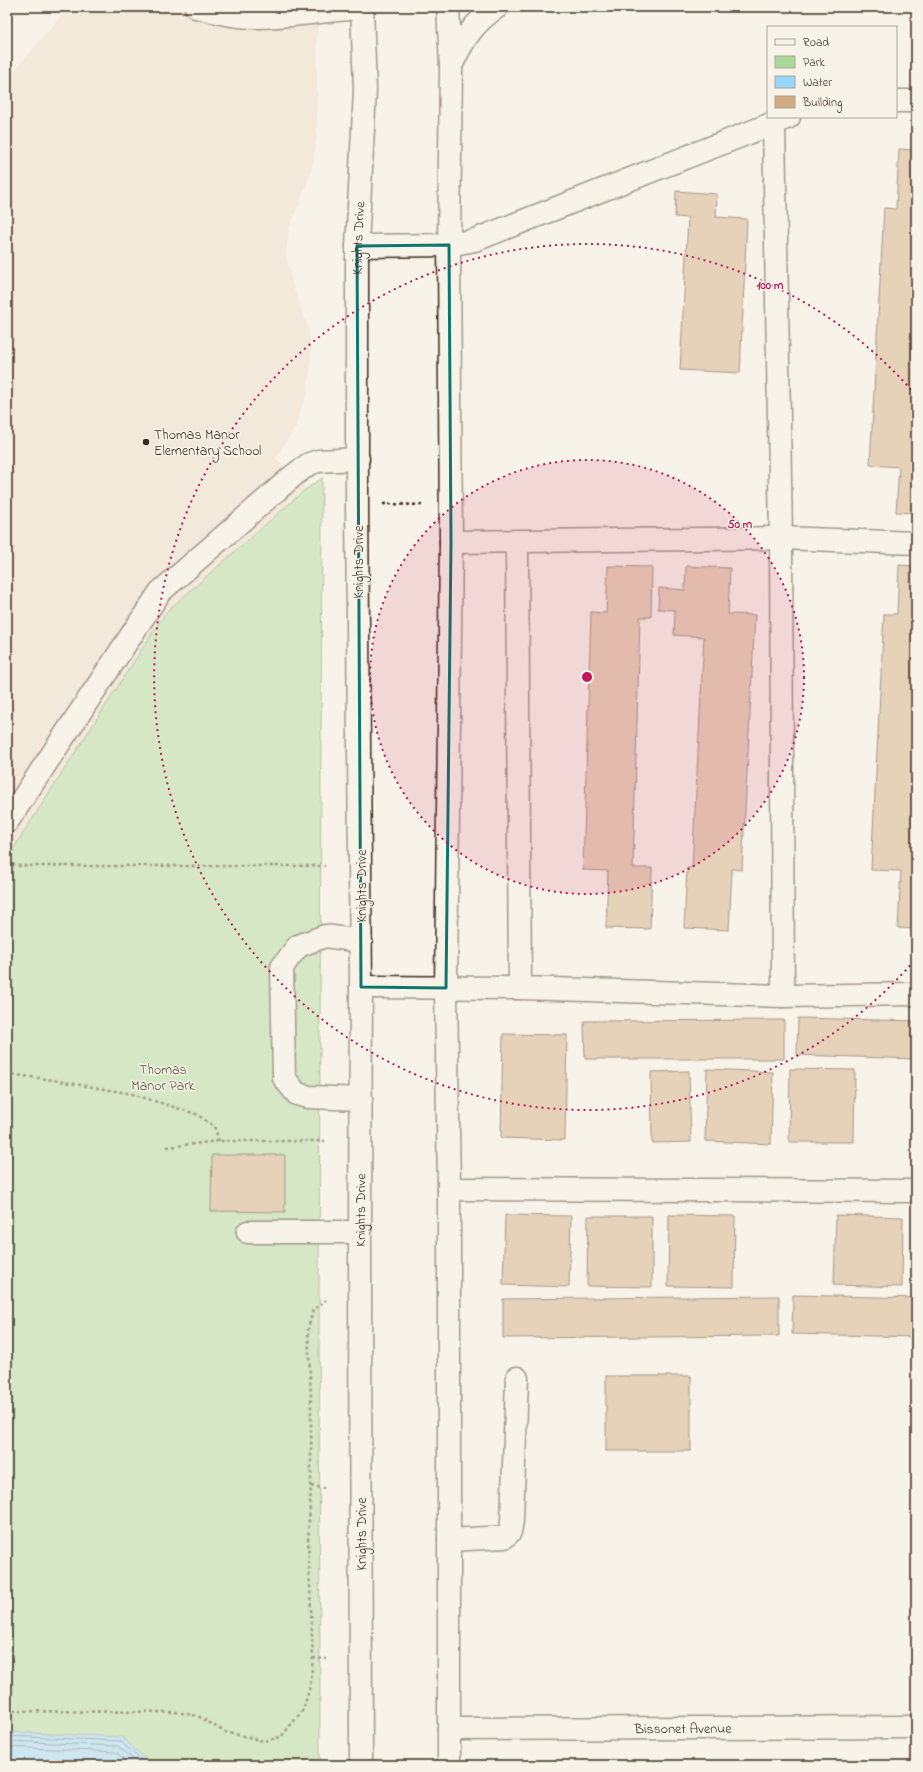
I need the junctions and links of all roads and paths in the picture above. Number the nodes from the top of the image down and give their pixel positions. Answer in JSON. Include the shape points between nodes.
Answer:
{"nodes":[{"id":1,"x":196,"y":7,"type":"edge"},
{"id":2,"x":448,"y":7,"type":"edge"},
{"id":3,"x":497,"y":7,"type":"edge"},
{"id":4,"x":362,"y":8,"type":"edge"},
{"id":5,"x":451,"y":67,"type":"junction"},
{"id":6,"x":897,"y":101,"type":"edge"},
{"id":7,"x":916,"y":101,"type":"edge"},
{"id":8,"x":782,"y":120,"type":"edge"},
{"id":9,"x":449,"y":245,"type":"junction"},
{"id":10,"x":357,"y":246,"type":"junction"},
{"id":11,"x":358,"y":459,"type":"junction"},
{"id":12,"x":379,"y":504,"type":"dead end"},
{"id":13,"x":431,"y":506,"type":"dead end"},
{"id":14,"x":781,"y":538,"type":"junction"},
{"id":15,"x":451,"y":542,"type":"junction"},
{"id":16,"x":517,"y":542,"type":"junction"},
{"id":17,"x":916,"y":543,"type":"edge"},
{"id":18,"x":7,"y":822,"type":"edge"},
{"id":19,"x":7,"y":861,"type":"edge"},
{"id":20,"x":325,"y":866,"type":"dead end"},
{"id":21,"x":361,"y":941,"type":"junction"},
{"id":22,"x":361,"y":987,"type":"junction"},
{"id":23,"x":446,"y":988,"type":"junction"},
{"id":24,"x":520,"y":988,"type":"junction"},
{"id":25,"x":916,"y":994,"type":"edge"},
{"id":26,"x":783,"y":996,"type":"junction"},
{"id":27,"x":7,"y":1074,"type":"edge"},
{"id":28,"x":361,"y":1099,"type":"junction"},
{"id":29,"x":219,"y":1141,"type":"junction"},
{"id":30,"x":325,"y":1141,"type":"dead end"},
{"id":31,"x":167,"y":1147,"type":"dead end"},
{"id":32,"x":449,"y":1189,"type":"junction"},
{"id":33,"x":916,"y":1191,"type":"edge"},
{"id":34,"x":248,"y":1232,"type":"dead end"},
{"id":35,"x":360,"y":1232,"type":"junction"},
{"id":36,"x":326,"y":1300,"type":"dead end"},
{"id":37,"x":517,"y":1378,"type":"dead end"},
{"id":38,"x":310,"y":1486,"type":"junction"},
{"id":39,"x":324,"y":1488,"type":"dead end"},
{"id":40,"x":449,"y":1540,"type":"junction"},
{"id":41,"x":313,"y":1658,"type":"junction"},
{"id":42,"x":327,"y":1659,"type":"dead end"},
{"id":43,"x":7,"y":1711,"type":"edge"},
{"id":44,"x":916,"y":1727,"type":"edge"},
{"id":45,"x":449,"y":1730,"type":"junction"},
{"id":46,"x":362,"y":1765,"type":"edge"},
{"id":47,"x":449,"y":1765,"type":"edge"}],
"edges":[{"from":1,"to":4,"type":"street","via":[[220,13],[259,17]]},
{"from":2,"to":5,"type":"street"},
{"from":3,"to":5,"type":"street","via":[[483,16],[472,28]]},
{"from":4,"to":10,"type":"street","name":"Knights Drive","via":[[365,90]]},
{"from":5,"to":9,"type":"street"},
{"from":6,"to":7,"type":"street"},
{"from":8,"to":9,"type":"street","via":[[475,240]]},
{"from":8,"to":14,"type":"street"},
{"from":9,"to":10,"type":"street"},
{"from":9,"to":15,"type":"street"},
{"from":10,"to":11,"type":"street","name":"Knights Drive"},
{"from":11,"to":18,"type":"street","via":[[325,460],[309,464],[160,592]]},
{"from":11,"to":21,"type":"street","name":"Knights Drive"},
{"from":12,"to":13,"type":"path"},
{"from":14,"to":16,"type":"street"},
{"from":14,"to":17,"type":"street"},
{"from":14,"to":26,"type":"street"},
{"from":15,"to":16,"type":"street"},
{"from":15,"to":23,"type":"street"},
{"from":16,"to":24,"type":"street"},
{"from":19,"to":20,"type":"path","via":[[16,866]]},
{"from":21,"to":22,"type":"street","name":"Knights Drive"},
{"from":21,"to":28,"type":"street","via":[[325,936],[298,946],[282,967],[284,1078],[297,1094],[309,1097]]},
{"from":22,"to":23,"type":"street"},
{"from":22,"to":28,"type":"street","name":"Knights Drive"},
{"from":23,"to":24,"type":"street"},
{"from":23,"to":32,"type":"street"},
{"from":24,"to":26,"type":"street"},
{"from":25,"to":26,"type":"street"},
{"from":27,"to":29,"type":"path","via":[[132,1094],[196,1114],[214,1126]]},
{"from":28,"to":35,"type":"street","name":"Knights Drive"},
{"from":29,"to":30,"type":"path"},
{"from":29,"to":31,"type":"path"},
{"from":32,"to":33,"type":"street"},
{"from":32,"to":40,"type":"street"},
{"from":34,"to":35,"type":"street"},
{"from":35,"to":46,"type":"street","name":"Knights Drive"},
{"from":36,"to":38,"type":"path","via":[[313,1310],[308,1329],[311,1398]]},
{"from":37,"to":40,"type":"street","via":[[510,1532],[505,1537]]},
{"from":38,"to":39,"type":"path"},
{"from":38,"to":41,"type":"path","via":[[308,1540]]},
{"from":40,"to":45,"type":"street"},
{"from":41,"to":42,"type":"path"},
{"from":41,"to":43,"type":"path","via":[[310,1687],[302,1710],[281,1737],[264,1741],[225,1732],[198,1716],[176,1712]]},
{"from":44,"to":45,"type":"street","name":"Bissonet Avenue"},
{"from":45,"to":47,"type":"street"}]}
